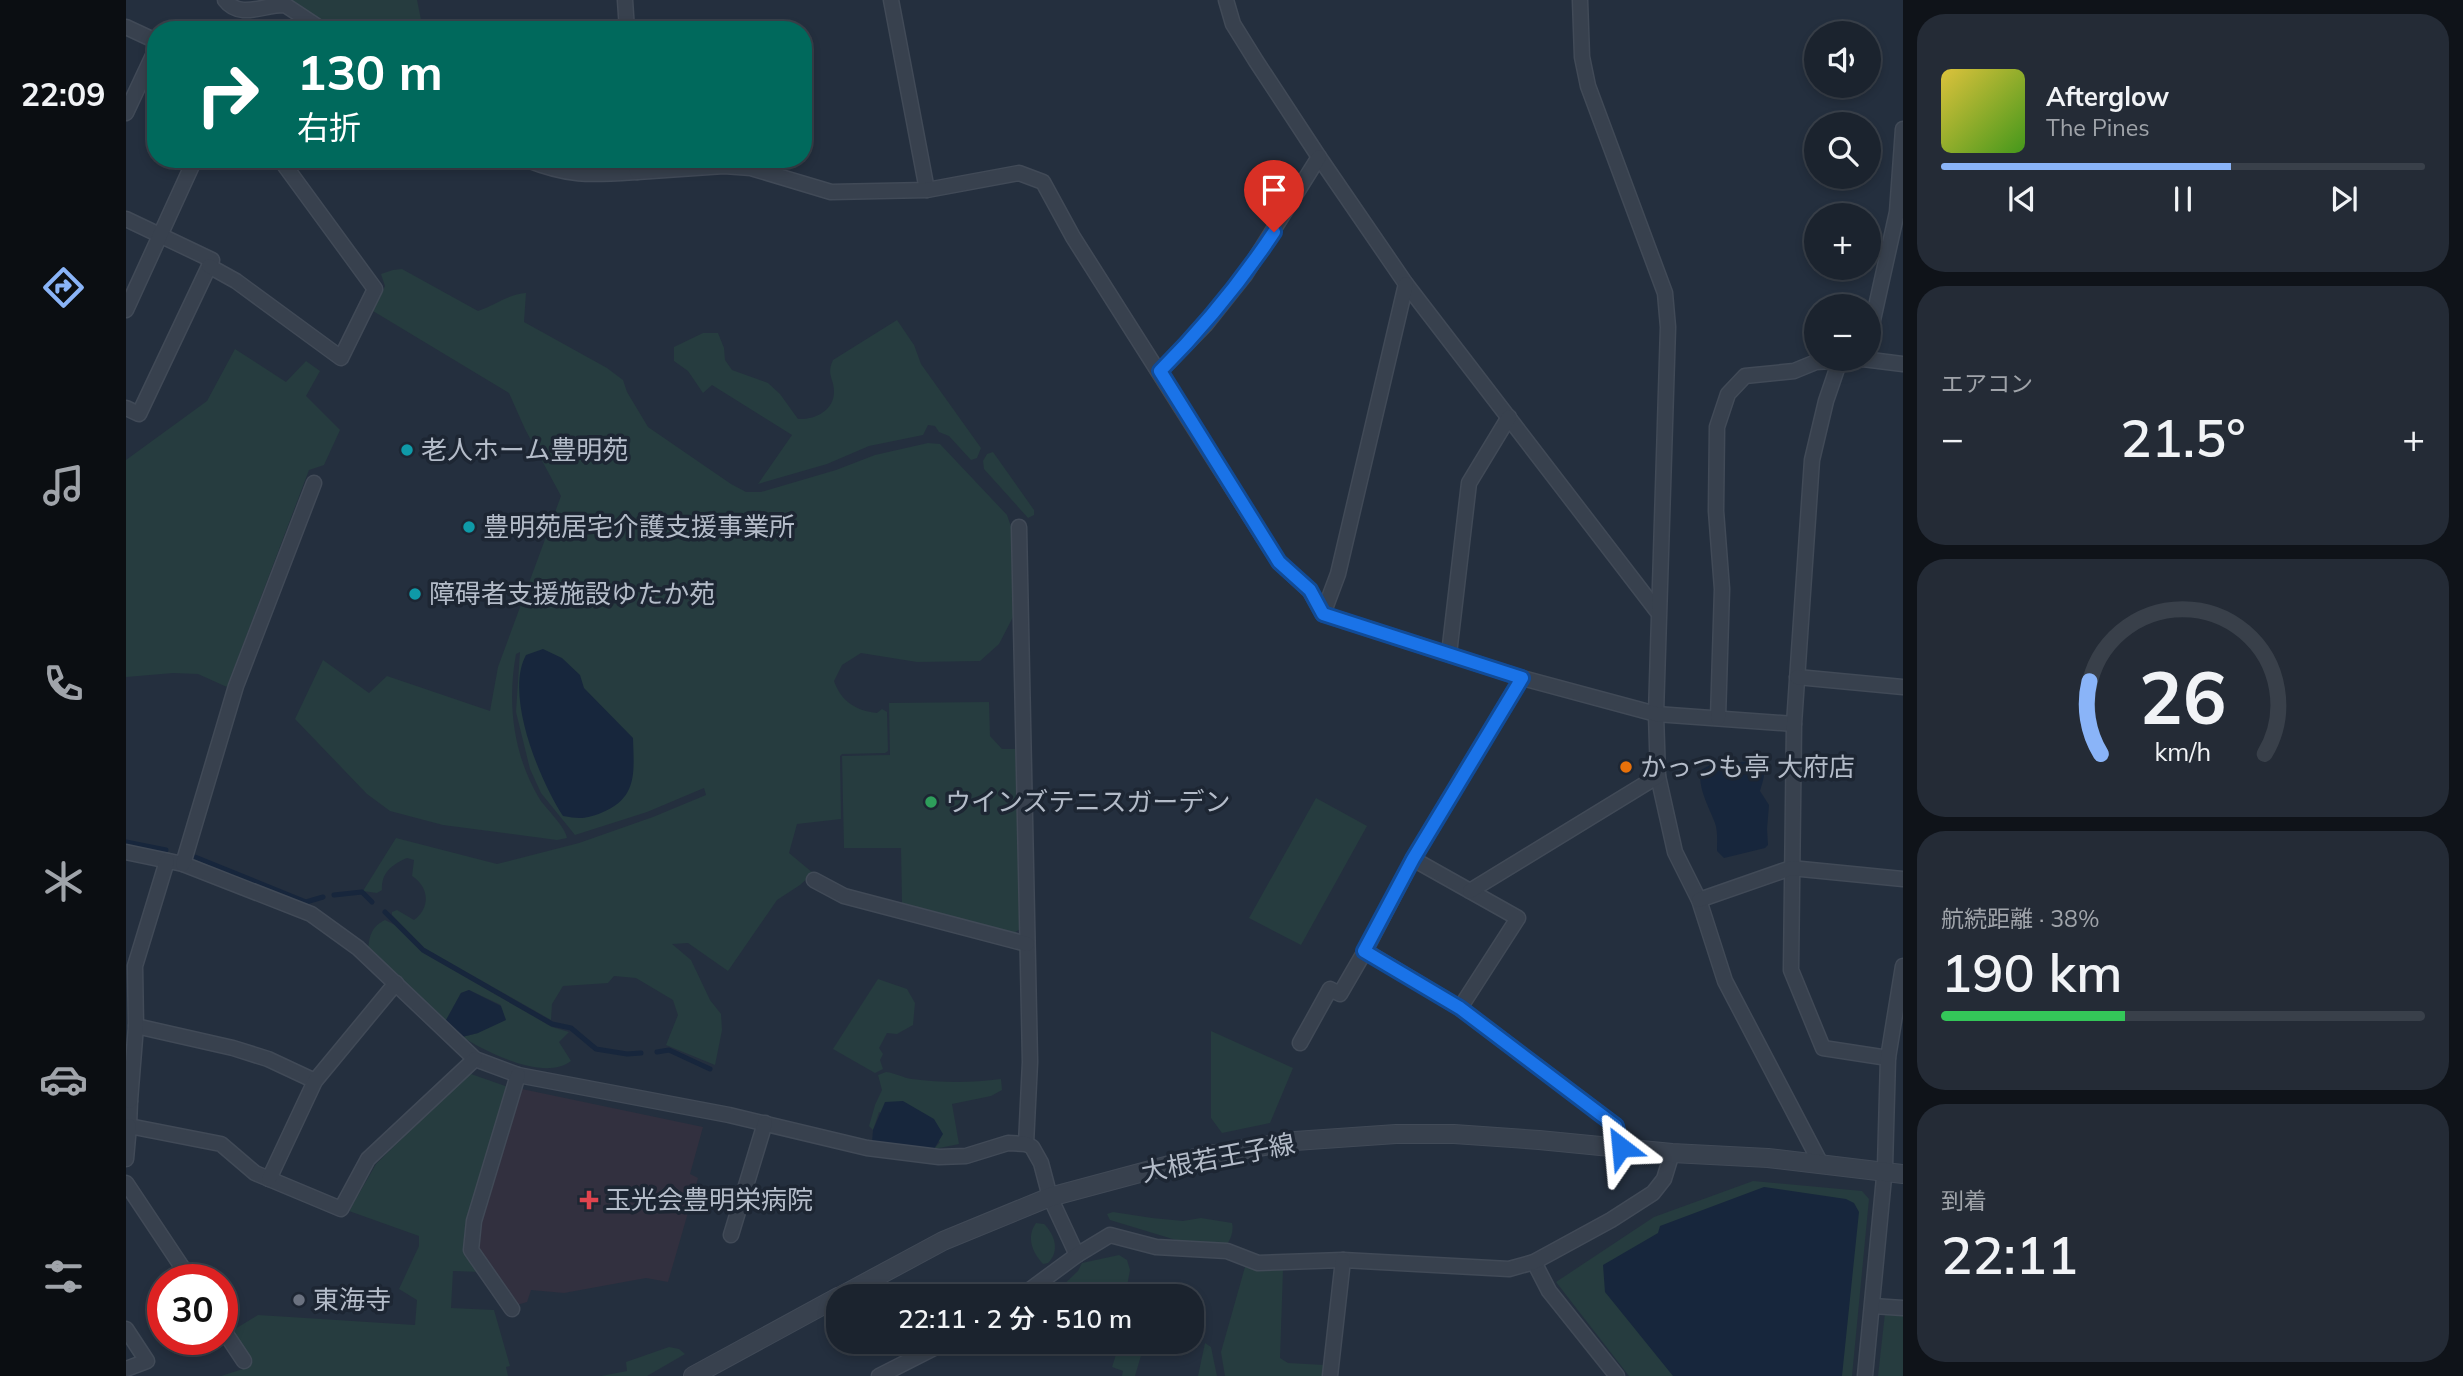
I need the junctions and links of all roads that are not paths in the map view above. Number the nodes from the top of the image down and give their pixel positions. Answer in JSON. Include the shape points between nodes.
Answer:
{"nodes":[{"id":1,"x":225,"y":0,"type":"edge"},
{"id":2,"x":625,"y":0,"type":"edge"},
{"id":3,"x":891,"y":0,"type":"edge"},
{"id":4,"x":1226,"y":0,"type":"edge"},
{"id":5,"x":1579,"y":0,"type":"edge"},
{"id":6,"x":309,"y":21,"type":"edge"},
{"id":7,"x":626,"y":21,"type":"edge"},
{"id":8,"x":126,"y":27,"type":"edge"},
{"id":9,"x":147,"y":37,"type":"edge"},
{"id":10,"x":147,"y":68,"type":"edge"},
{"id":11,"x":126,"y":113,"type":"edge"},
{"id":12,"x":1903,"y":130,"type":"edge"},
{"id":13,"x":1319,"y":158,"type":"junction"},
{"id":14,"x":191,"y":168,"type":"edge"},
{"id":15,"x":287,"y":168,"type":"edge"},
{"id":16,"x":547,"y":168,"type":"edge"},
{"id":17,"x":620,"y":168,"type":"edge"},
{"id":18,"x":751,"y":168,"type":"edge"},
{"id":19,"x":927,"y":190,"type":"junction"},
{"id":20,"x":126,"y":219,"type":"edge"},
{"id":21,"x":160,"y":235,"type":"junction"},
{"id":22,"x":209,"y":266,"type":"junction"},
{"id":23,"x":1406,"y":284,"type":"junction"},
{"id":24,"x":1879,"y":294,"type":"edge"},
{"id":25,"x":126,"y":310,"type":"edge"},
{"id":26,"x":1881,"y":361,"type":"edge"},
{"id":27,"x":1903,"y":364,"type":"edge"},
{"id":28,"x":1804,"y":367,"type":"edge"},
{"id":29,"x":1160,"y":371,"type":"junction"},
{"id":30,"x":1836,"y":371,"type":"edge"},
{"id":31,"x":126,"y":408,"type":"edge"},
{"id":32,"x":1509,"y":417,"type":"junction"},
{"id":33,"x":314,"y":483,"type":"dead end"},
{"id":34,"x":1019,"y":527,"type":"dead end"},
{"id":35,"x":1657,"y":611,"type":"junction"},
{"id":36,"x":1323,"y":614,"type":"junction"},
{"id":37,"x":1449,"y":654,"type":"junction"},
{"id":38,"x":1797,"y":677,"type":"junction"},
{"id":39,"x":1522,"y":678,"type":"junction"},
{"id":40,"x":1903,"y":687,"type":"edge"},
{"id":41,"x":1656,"y":714,"type":"junction"},
{"id":42,"x":1718,"y":718,"type":"junction"},
{"id":43,"x":1794,"y":724,"type":"junction"},
{"id":44,"x":1658,"y":776,"type":"junction"},
{"id":45,"x":126,"y":852,"type":"edge"},
{"id":46,"x":1413,"y":859,"type":"junction"},
{"id":47,"x":167,"y":861,"type":"junction"},
{"id":48,"x":183,"y":864,"type":"junction"},
{"id":49,"x":1791,"y":868,"type":"junction"},
{"id":50,"x":1903,"y":879,"type":"edge"},
{"id":51,"x":814,"y":880,"type":"dead end"},
{"id":52,"x":1471,"y":891,"type":"junction"},
{"id":53,"x":1699,"y":900,"type":"junction"},
{"id":54,"x":1027,"y":944,"type":"junction"},
{"id":55,"x":1364,"y":951,"type":"junction"},
{"id":56,"x":1903,"y":966,"type":"edge"},
{"id":57,"x":396,"y":983,"type":"junction"},
{"id":58,"x":1460,"y":1008,"type":"junction"},
{"id":59,"x":136,"y":1026,"type":"junction"},
{"id":60,"x":1300,"y":1043,"type":"dead end"},
{"id":61,"x":1888,"y":1058,"type":"junction"},
{"id":62,"x":475,"y":1059,"type":"junction"},
{"id":63,"x":518,"y":1075,"type":"junction"},
{"id":64,"x":315,"y":1081,"type":"junction"},
{"id":65,"x":128,"y":1101,"type":"edge"},
{"id":66,"x":765,"y":1123,"type":"junction"},
{"id":67,"x":129,"y":1126,"type":"junction"},
{"id":68,"x":1026,"y":1144,"type":"junction"},
{"id":69,"x":1621,"y":1147,"type":"junction"},
{"id":70,"x":1672,"y":1153,"type":"junction"},
{"id":71,"x":126,"y":1158,"type":"edge"},
{"id":72,"x":1821,"y":1164,"type":"junction"},
{"id":73,"x":1884,"y":1172,"type":"junction"},
{"id":74,"x":1903,"y":1174,"type":"edge"},
{"id":75,"x":269,"y":1179,"type":"junction"},
{"id":76,"x":126,"y":1183,"type":"edge"},
{"id":77,"x":1050,"y":1197,"type":"junction"},
{"id":78,"x":731,"y":1235,"type":"dead end"},
{"id":79,"x":1077,"y":1255,"type":"junction"},
{"id":80,"x":1343,"y":1260,"type":"junction"},
{"id":81,"x":1534,"y":1262,"type":"junction"},
{"id":82,"x":180,"y":1264,"type":"edge"},
{"id":83,"x":863,"y":1284,"type":"edge"},
{"id":84,"x":1038,"y":1284,"type":"edge"},
{"id":85,"x":826,"y":1304,"type":"edge"},
{"id":86,"x":1873,"y":1306,"type":"junction"},
{"id":87,"x":1903,"y":1308,"type":"edge"},
{"id":88,"x":512,"y":1309,"type":"dead end"},
{"id":89,"x":126,"y":1329,"type":"edge"},
{"id":90,"x":238,"y":1352,"type":"edge"},
{"id":91,"x":922,"y":1354,"type":"edge"},
{"id":92,"x":244,"y":1361,"type":"dead end"},
{"id":93,"x":126,"y":1369,"type":"edge"},
{"id":94,"x":693,"y":1376,"type":"edge"},
{"id":95,"x":879,"y":1376,"type":"edge"},
{"id":96,"x":1329,"y":1376,"type":"edge"},
{"id":97,"x":1617,"y":1376,"type":"edge"},
{"id":98,"x":1866,"y":1376,"type":"edge"}],
"edges":[{"from":1,"to":6,"type":"street","via":[[234,9],[246,11],[285,5]]},
{"from":2,"to":7,"type":"street"},
{"from":3,"to":19,"type":"street"},
{"from":4,"to":13,"type":"street","via":[[1233,23]]},
{"from":5,"to":35,"type":"street","via":[[1588,86],[1665,293],[1668,327]]},
{"from":8,"to":9,"type":"street"},
{"from":10,"to":11,"type":"street"},
{"from":12,"to":24,"type":"street","via":[[1897,212]]},
{"from":13,"to":23,"type":"street"},
{"from":13,"to":29,"type":"street","via":[[1245,275]]},
{"from":14,"to":21,"type":"street"},
{"from":15,"to":22,"type":"street","via":[[375,289],[341,358]]},
{"from":16,"to":17,"type":"street","via":[[572,174]]},
{"from":18,"to":19,"type":"street","via":[[831,192]]},
{"from":19,"to":29,"type":"street","via":[[1019,173],[1043,182]]},
{"from":20,"to":21,"type":"street"},
{"from":21,"to":22,"type":"street","via":[[212,260]]},
{"from":21,"to":25,"type":"street"},
{"from":22,"to":31,"type":"street","via":[[139,414]]},
{"from":23,"to":32,"type":"street"},
{"from":23,"to":36,"type":"street","via":[[1371,444],[1338,575]]},
{"from":26,"to":27,"type":"street"},
{"from":28,"to":42,"type":"street","via":[[1745,376],[1728,394],[1717,427],[1716,511],[1722,589]]},
{"from":29,"to":36,"type":"street","via":[[1279,562],[1310,590]]},
{"from":30,"to":38,"type":"street","via":[[1812,460]]},
{"from":32,"to":35,"type":"street"},
{"from":32,"to":37,"type":"street","via":[[1469,483]]},
{"from":33,"to":48,"type":"street","via":[[236,686]]},
{"from":34,"to":54,"type":"street"},
{"from":35,"to":41,"type":"street"},
{"from":36,"to":37,"type":"street"},
{"from":37,"to":39,"type":"street"},
{"from":38,"to":40,"type":"street"},
{"from":38,"to":43,"type":"street"},
{"from":39,"to":41,"type":"street"},
{"from":39,"to":46,"type":"street"},
{"from":41,"to":42,"type":"street"},
{"from":41,"to":44,"type":"street"},
{"from":42,"to":43,"type":"street"},
{"from":43,"to":49,"type":"street"},
{"from":44,"to":52,"type":"street"},
{"from":44,"to":53,"type":"street","via":[[1675,852]]},
{"from":45,"to":47,"type":"street"},
{"from":46,"to":52,"type":"street"},
{"from":46,"to":55,"type":"street"},
{"from":47,"to":48,"type":"street"},
{"from":47,"to":59,"type":"street","via":[[135,965]]},
{"from":48,"to":57,"type":"street","via":[[311,914],[344,936]]},
{"from":49,"to":50,"type":"street"},
{"from":49,"to":53,"type":"street"},
{"from":49,"to":61,"type":"street","via":[[1791,970],[1823,1048]]},
{"from":51,"to":54,"type":"street","via":[[844,896]]},
{"from":52,"to":58,"type":"street","via":[[1518,918]]},
{"from":53,"to":72,"type":"street","via":[[1726,981]]},
{"from":54,"to":68,"type":"street","via":[[1030,1062]]},
{"from":55,"to":58,"type":"street"},
{"from":55,"to":60,"type":"street","via":[[1340,994],[1330,989]]},
{"from":56,"to":61,"type":"street"},
{"from":57,"to":62,"type":"street"},
{"from":57,"to":64,"type":"street"},
{"from":58,"to":69,"type":"street","via":[[1616,1126]]},
{"from":59,"to":64,"type":"street","via":[[233,1048]]},
{"from":59,"to":65,"type":"street"},
{"from":61,"to":73,"type":"street"},
{"from":62,"to":63,"type":"street"},
{"from":62,"to":75,"type":"street","via":[[368,1160],[341,1209]]},
{"from":63,"to":66,"type":"street"},
{"from":63,"to":88,"type":"street","via":[[474,1221],[471,1250]]},
{"from":64,"to":75,"type":"street"},
{"from":65,"to":67,"type":"street"},
{"from":66,"to":68,"type":"street","via":[[867,1148],[940,1157],[965,1156],[1008,1143]]},
{"from":66,"to":78,"type":"street"},
{"from":67,"to":71,"type":"street"},
{"from":67,"to":75,"type":"street","via":[[221,1144]]},
{"from":68,"to":77,"type":"street","via":[[1041,1163]]},
{"from":69,"to":70,"type":"street","name":"大根若王子線"},
{"from":69,"to":77,"type":"street","name":"大根若王子線","via":[[1454,1134],[1314,1140],[1203,1156]]},
{"from":70,"to":72,"type":"street","name":"大根若王子線"},
{"from":70,"to":81,"type":"street","via":[[1664,1179],[1653,1193]]},
{"from":72,"to":73,"type":"street","name":"大根若王子線"},
{"from":73,"to":74,"type":"street","name":"大根若王子線"},
{"from":73,"to":86,"type":"street"},
{"from":76,"to":82,"type":"street"},
{"from":77,"to":79,"type":"street"},
{"from":77,"to":83,"type":"street","name":"大根若王子線","via":[[943,1241]]},
{"from":79,"to":80,"type":"street","via":[[1110,1235],[1156,1247],[1227,1251],[1258,1263]]},
{"from":79,"to":84,"type":"street"},
{"from":80,"to":81,"type":"street","via":[[1509,1269]]},
{"from":80,"to":96,"type":"street"},
{"from":81,"to":97,"type":"street","via":[[1549,1291]]},
{"from":85,"to":94,"type":"street","name":"大根若王子線"},
{"from":86,"to":87,"type":"street"},
{"from":86,"to":98,"type":"street"},
{"from":89,"to":93,"type":"street","via":[[147,1361]]},
{"from":90,"to":92,"type":"street"},
{"from":91,"to":95,"type":"street"}]}
